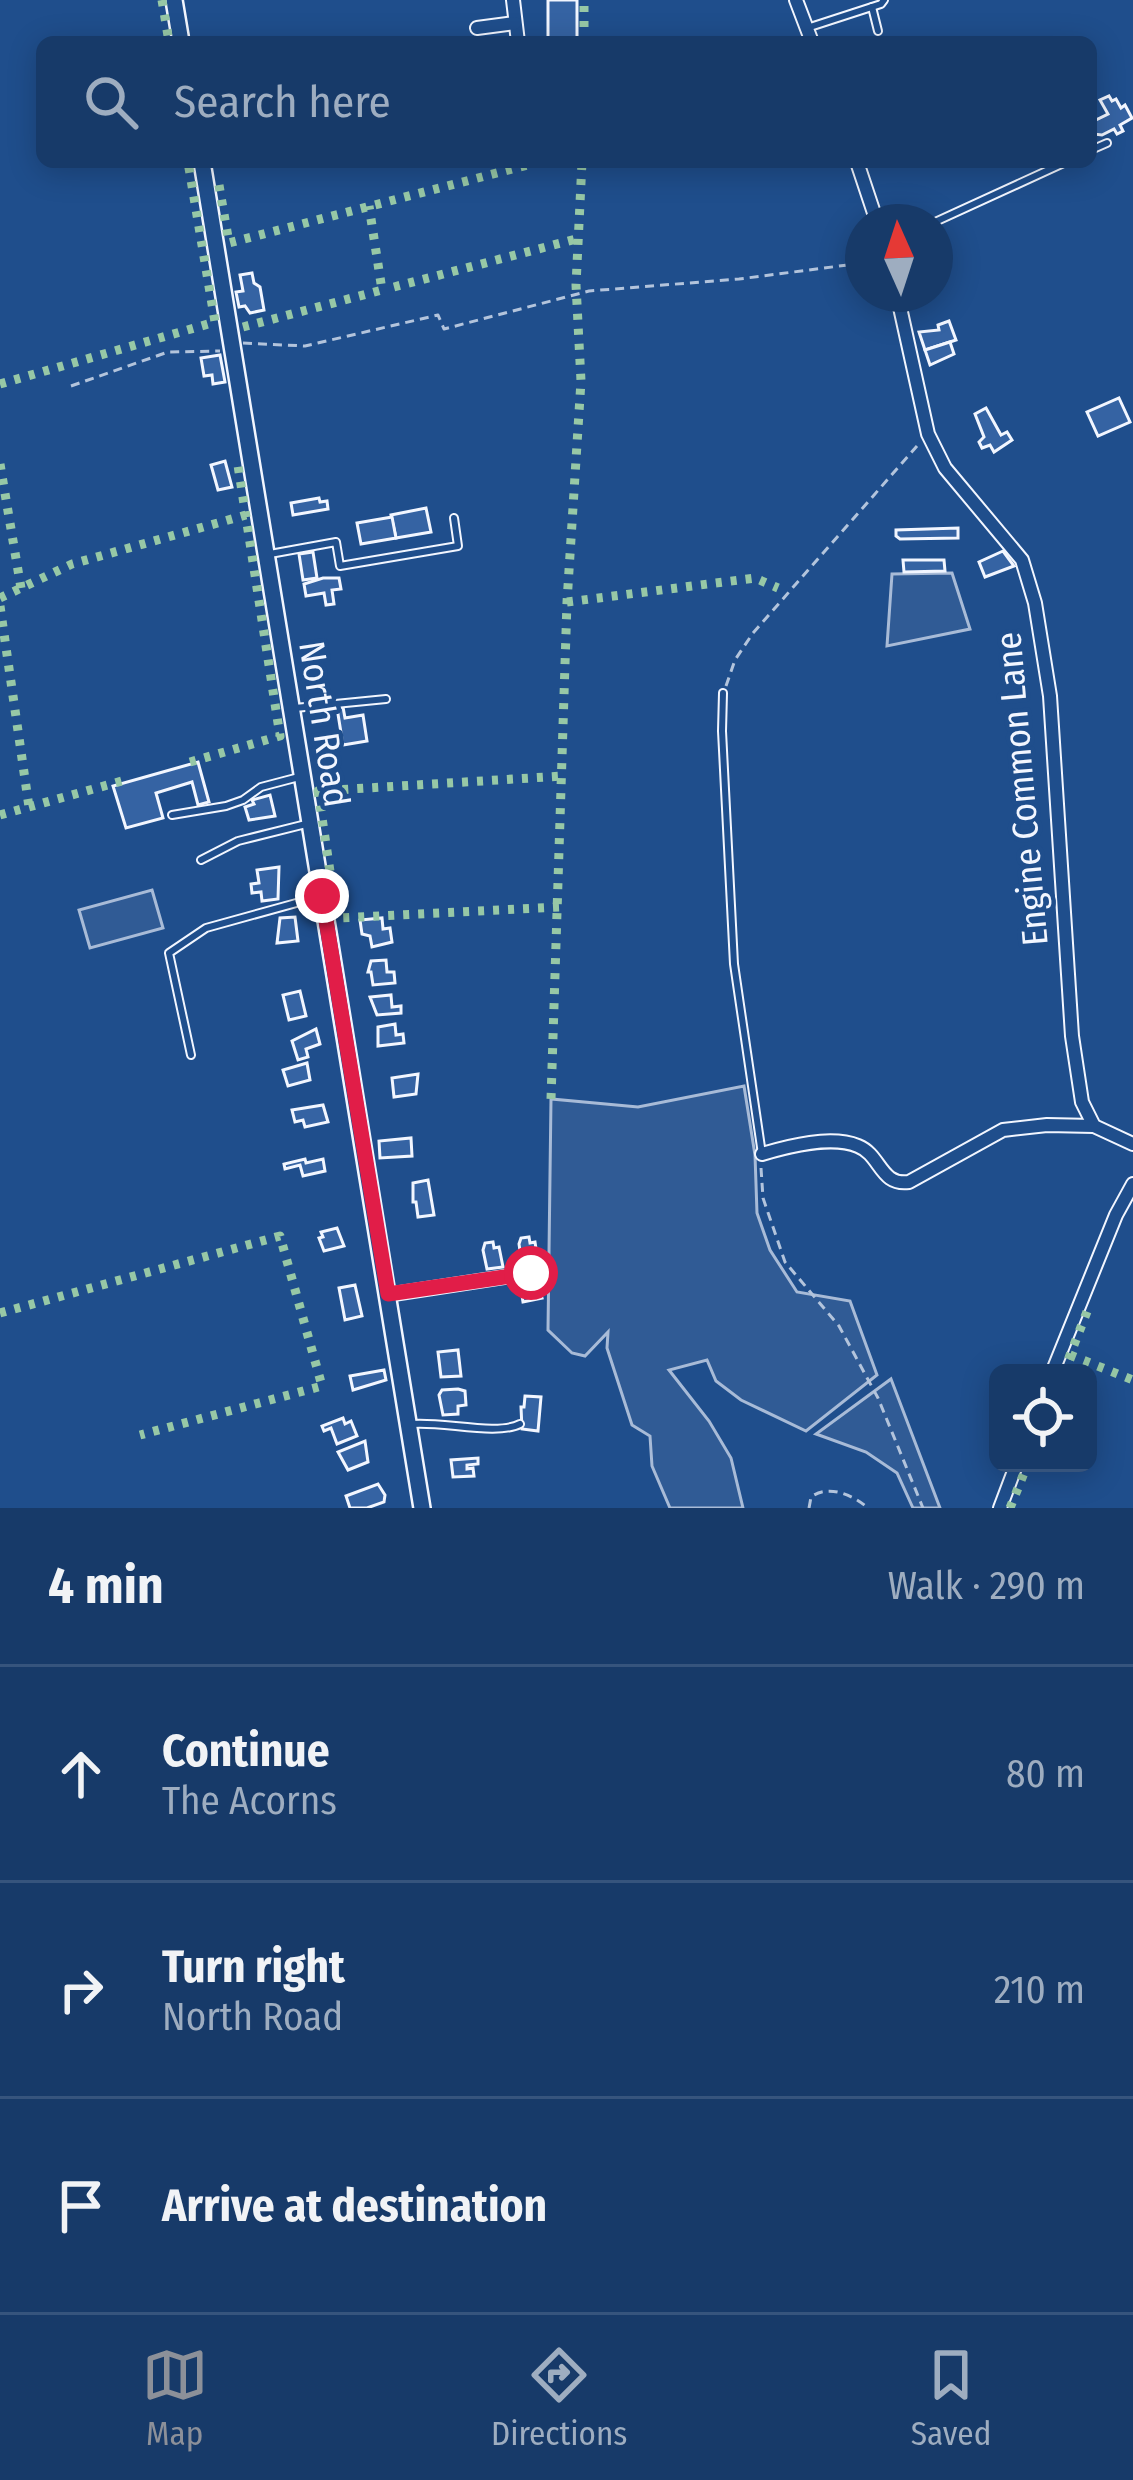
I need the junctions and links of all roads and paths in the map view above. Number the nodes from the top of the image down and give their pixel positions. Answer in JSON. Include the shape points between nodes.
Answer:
{"nodes":[{"id":1,"x":174,"y":0,"type":"edge"},
{"id":2,"x":513,"y":0,"type":"edge"},
{"id":3,"x":796,"y":0,"type":"edge"},
{"id":4,"x":884,"y":0,"type":"edge"},
{"id":5,"x":872,"y":8,"type":"junction"},
{"id":6,"x":515,"y":23,"type":"junction"},
{"id":7,"x":477,"y":28,"type":"dead end"},
{"id":8,"x":878,"y":31,"type":"dead end"},
{"id":9,"x":809,"y":35,"type":"edge"},
{"id":10,"x":180,"y":36,"type":"edge"},
{"id":11,"x":517,"y":36,"type":"edge"},
{"id":12,"x":1107,"y":142,"type":"dead end"},
{"id":13,"x":1097,"y":148,"type":"edge"},
{"id":14,"x":203,"y":168,"type":"edge"},
{"id":15,"x":859,"y":168,"type":"edge"},
{"id":16,"x":1053,"y":168,"type":"edge"},
{"id":17,"x":871,"y":204,"type":"edge"},
{"id":18,"x":953,"y":214,"type":"edge"},
{"id":19,"x":845,"y":265,"type":"edge"},
{"id":20,"x":901,"y":312,"type":"edge"},
{"id":21,"x":241,"y":348,"type":"junction"},
{"id":22,"x":71,"y":386,"type":"dead end"},
{"id":23,"x":928,"y":434,"type":"junction"},
{"id":24,"x":454,"y":518,"type":"dead end"},
{"id":25,"x":267,"y":554,"type":"junction"},
{"id":26,"x":723,"y":693,"type":"joint"},
{"id":27,"x":386,"y":699,"type":"dead end"},
{"id":28,"x":291,"y":708,"type":"junction"},
{"id":29,"x":302,"y":777,"type":"junction"},
{"id":30,"x":172,"y":815,"type":"dead end"},
{"id":31,"x":310,"y":823,"type":"junction"},
{"id":32,"x":201,"y":860,"type":"dead end"},
{"id":33,"x":322,"y":896,"type":"junction"},
{"id":34,"x":191,"y":1055,"type":"dead end"},
{"id":35,"x":1094,"y":1126,"type":"junction"},
{"id":36,"x":1133,"y":1144,"type":"edge"},
{"id":37,"x":762,"y":1154,"type":"junction"},
{"id":38,"x":1133,"y":1184,"type":"edge"},
{"id":39,"x":531,"y":1273,"type":"dead end"},
{"id":40,"x":388,"y":1294,"type":"junction"},
{"id":41,"x":1056,"y":1364,"type":"edge"},
{"id":42,"x":409,"y":1424,"type":"junction"},
{"id":43,"x":520,"y":1424,"type":"dead end"},
{"id":44,"x":1014,"y":1472,"type":"edge"},
{"id":45,"x":422,"y":1508,"type":"edge"},
{"id":46,"x":809,"y":1508,"type":"edge"},
{"id":47,"x":868,"y":1508,"type":"edge"},
{"id":48,"x":923,"y":1508,"type":"edge"},
{"id":49,"x":1000,"y":1508,"type":"edge"}],
"edges":[{"from":1,"to":10,"type":"street"},
{"from":2,"to":6,"type":"street"},
{"from":3,"to":9,"type":"street"},
{"from":4,"to":5,"type":"lane"},
{"from":5,"to":8,"type":"lane"},
{"from":5,"to":9,"type":"lane"},
{"from":6,"to":7,"type":"street"},
{"from":6,"to":11,"type":"street"},
{"from":12,"to":13,"type":"lane"},
{"from":14,"to":21,"type":"street","name":"North Road"},
{"from":15,"to":17,"type":"street"},
{"from":16,"to":18,"type":"lane"},
{"from":19,"to":21,"type":"path","via":[[589,291],[444,329],[438,315],[305,346]]},
{"from":20,"to":23,"type":"street","name":"Engine Common Lane"},
{"from":21,"to":22,"type":"path","via":[[168,352]]},
{"from":21,"to":25,"type":"street","name":"North Road"},
{"from":23,"to":26,"type":"path","via":[[753,633]]},
{"from":23,"to":35,"type":"street","name":"Engine Common Lane","via":[[945,468],[1022,560],[1035,603],[1050,696],[1072,1036]]},
{"from":24,"to":25,"type":"lane","via":[[458,546],[340,566],[336,542]]},
{"from":25,"to":28,"type":"street","name":"North Road"},
{"from":26,"to":37,"type":"lane","via":[[734,964]]},
{"from":27,"to":28,"type":"lane"},
{"from":28,"to":29,"type":"street","name":"North Road"},
{"from":29,"to":30,"type":"lane","via":[[226,806]]},
{"from":29,"to":31,"type":"street","name":"North Road"},
{"from":31,"to":32,"type":"lane","via":[[238,841]]},
{"from":31,"to":33,"type":"street","name":"North Road"},
{"from":33,"to":34,"type":"lane","via":[[206,928],[170,953]]},
{"from":33,"to":40,"type":"street","name":"North Road"},
{"from":35,"to":36,"type":"street"},
{"from":35,"to":37,"type":"street","via":[[1003,1130],[898,1184],[859,1146]]},
{"from":37,"to":48,"type":"path","via":[[763,1198],[785,1262],[839,1326]]},
{"from":38,"to":41,"type":"street"},
{"from":39,"to":40,"type":"street"},
{"from":40,"to":42,"type":"street","name":"North Road"},
{"from":42,"to":43,"type":"lane"},
{"from":42,"to":45,"type":"street","name":"North Road"},
{"from":44,"to":49,"type":"street"},
{"from":46,"to":47,"type":"path","via":[[819,1491]]}]}
